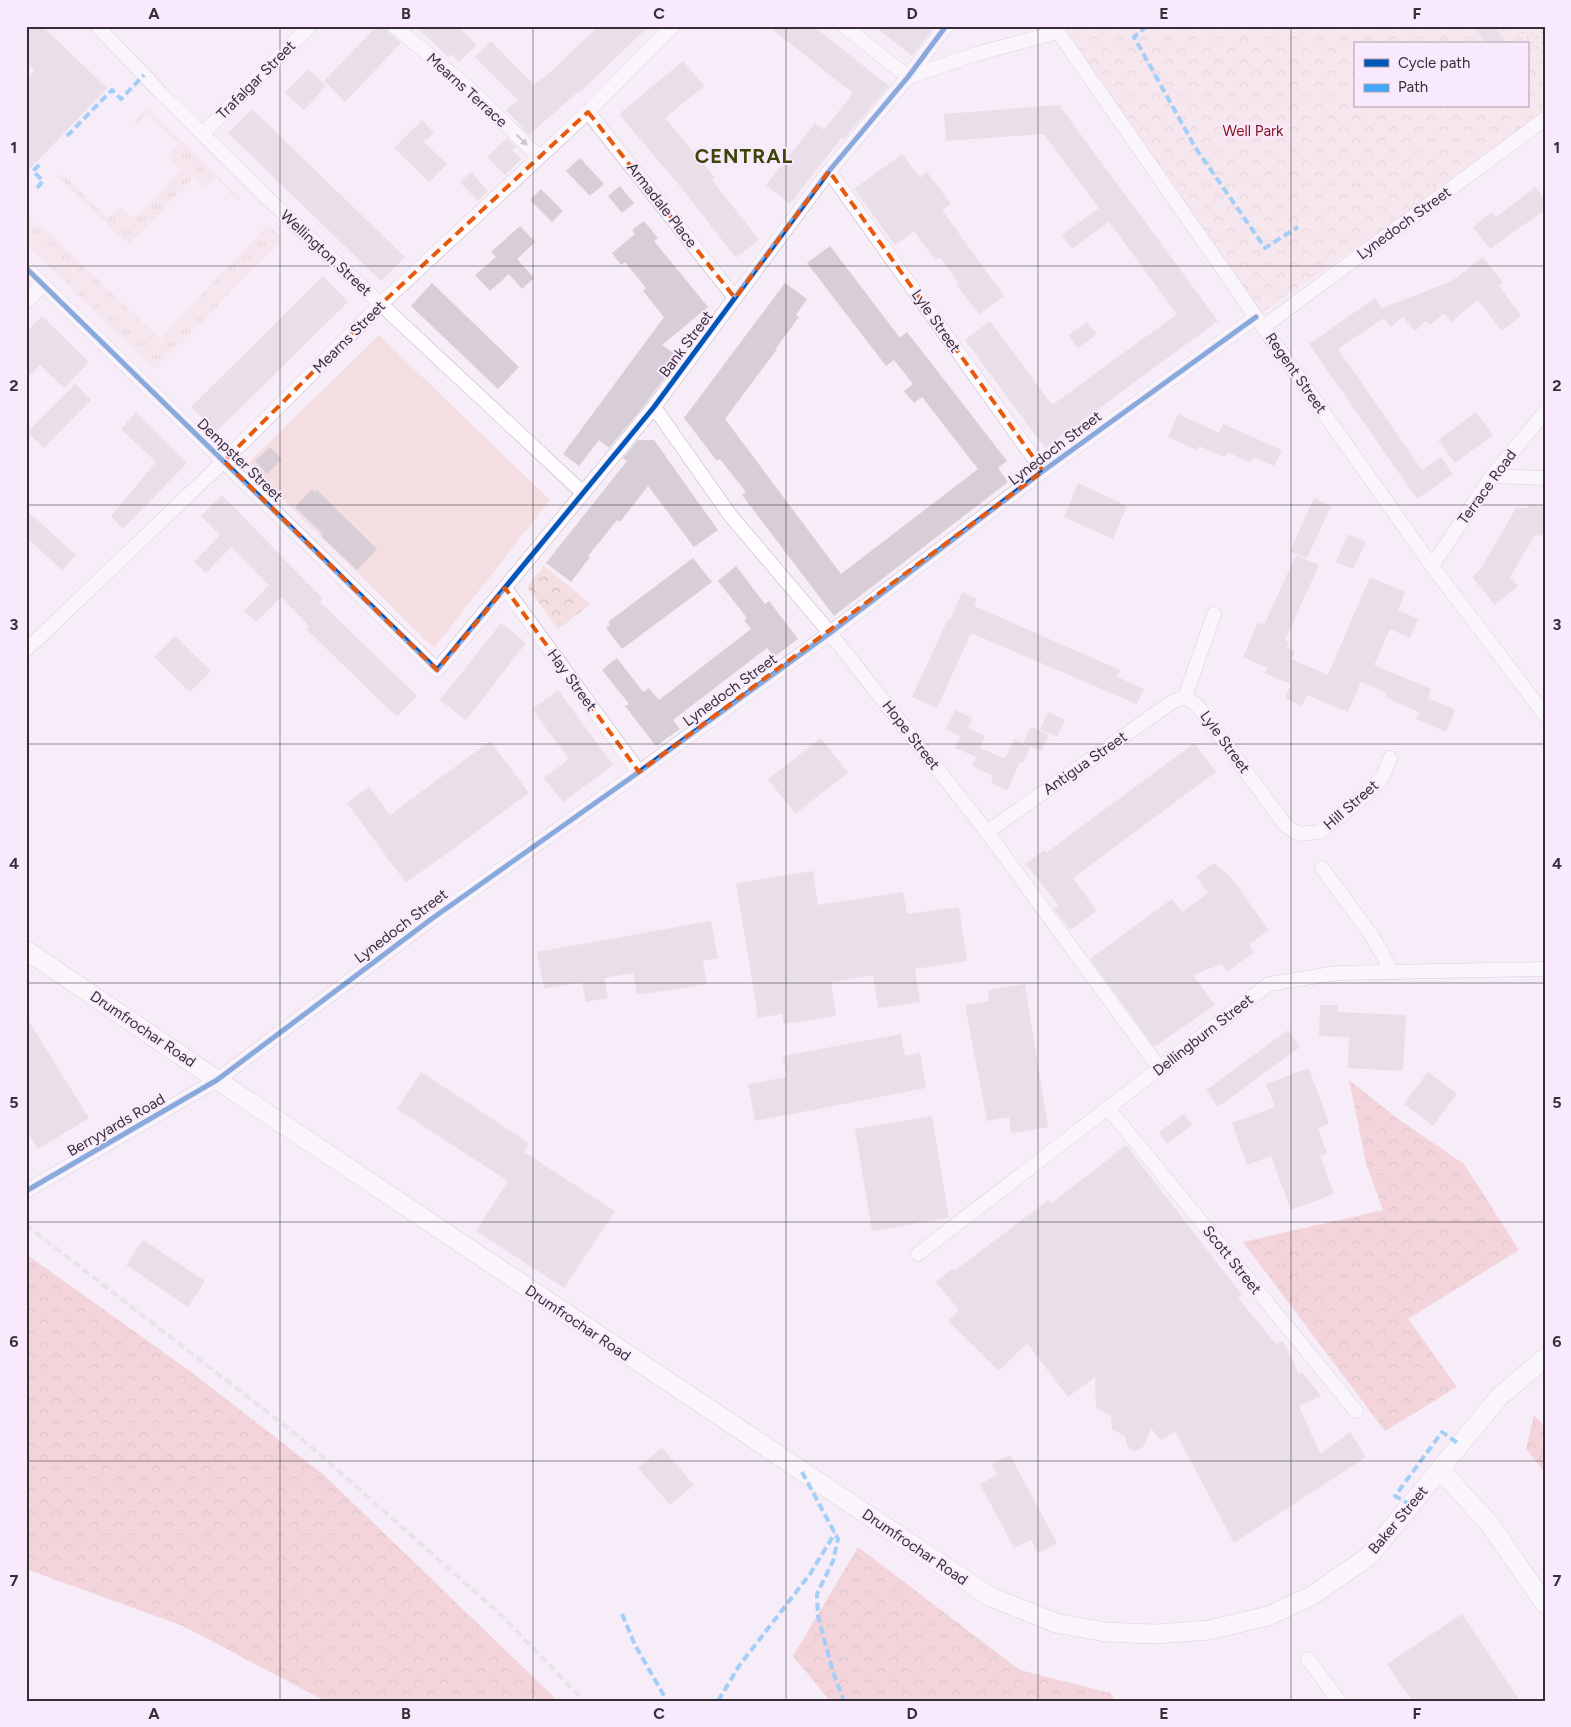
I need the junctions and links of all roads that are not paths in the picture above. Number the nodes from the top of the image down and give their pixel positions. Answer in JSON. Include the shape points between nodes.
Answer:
{"nodes":[{"id":1,"x":97,"y":26,"type":"edge"},
{"id":2,"x":310,"y":26,"type":"edge"},
{"id":3,"x":394,"y":26,"type":"edge"},
{"id":4,"x":673,"y":26,"type":"edge"},
{"id":5,"x":844,"y":26,"type":"edge"},
{"id":6,"x":946,"y":26,"type":"edge"},
{"id":7,"x":1056,"y":29,"type":"edge"},
{"id":8,"x":908,"y":77,"type":"junction"},
{"id":9,"x":588,"y":112,"type":"junction"},
{"id":10,"x":1545,"y":119,"type":"edge"},
{"id":11,"x":202,"y":134,"type":"junction"},
{"id":12,"x":538,"y":156,"type":"junction"},
{"id":13,"x":829,"y":171,"type":"junction"},
{"id":14,"x":26,"y":268,"type":"edge"},
{"id":15,"x":43,"y":285,"type":"junction"},
{"id":16,"x":735,"y":298,"type":"junction"},
{"id":17,"x":26,"y":302,"type":"edge"},
{"id":18,"x":382,"y":304,"type":"junction"},
{"id":19,"x":1259,"y":322,"type":"junction"},
{"id":20,"x":654,"y":407,"type":"junction"},
{"id":21,"x":1545,"y":412,"type":"edge"},
{"id":22,"x":224,"y":461,"type":"junction"},
{"id":23,"x":1043,"y":471,"type":"junction"},
{"id":24,"x":1492,"y":476,"type":"junction"},
{"id":25,"x":1545,"y":478,"type":"edge"},
{"id":26,"x":583,"y":493,"type":"junction"},
{"id":27,"x":1432,"y":566,"type":"junction"},
{"id":28,"x":505,"y":588,"type":"junction"},
{"id":29,"x":1214,"y":614,"type":"dead end"},
{"id":30,"x":830,"y":633,"type":"junction"},
{"id":31,"x":26,"y":650,"type":"edge"},
{"id":32,"x":437,"y":670,"type":"joint"},
{"id":33,"x":1185,"y":697,"type":"junction"},
{"id":34,"x":1545,"y":714,"type":"edge"},
{"id":35,"x":1390,"y":758,"type":"dead end"},
{"id":36,"x":638,"y":772,"type":"junction"},
{"id":37,"x":987,"y":832,"type":"junction"},
{"id":38,"x":1299,"y":834,"type":"joint"},
{"id":39,"x":1322,"y":868,"type":"dead end"},
{"id":40,"x":26,"y":950,"type":"edge"},
{"id":41,"x":1545,"y":970,"type":"edge"},
{"id":42,"x":1392,"y":972,"type":"junction"},
{"id":43,"x":1160,"y":1069,"type":"junction"},
{"id":44,"x":218,"y":1080,"type":"junction"},
{"id":45,"x":1108,"y":1108,"type":"junction"},
{"id":46,"x":26,"y":1192,"type":"edge"},
{"id":47,"x":918,"y":1254,"type":"dead end"},
{"id":48,"x":1545,"y":1358,"type":"edge"},
{"id":49,"x":1356,"y":1411,"type":"dead end"},
{"id":50,"x":1440,"y":1470,"type":"junction"},
{"id":51,"x":1545,"y":1604,"type":"edge"},
{"id":52,"x":1156,"y":1634,"type":"joint"},
{"id":53,"x":1308,"y":1659,"type":"dead end"},
{"id":54,"x":1339,"y":1701,"type":"edge"}],
"edges":[{"from":1,"to":11,"type":"street","name":"Wellington Street"},
{"from":2,"to":11,"type":"street","name":"Trafalgar Street"},
{"from":3,"to":12,"type":"street","name":"Mearns Terrace","one_way":true,"via":[[471,90]]},
{"from":4,"to":9,"type":"street","name":"Mearns Street"},
{"from":5,"to":8,"type":"street"},
{"from":6,"to":8,"type":"street","name":"Bank Street"},
{"from":7,"to":8,"type":"street"},
{"from":7,"to":19,"type":"street","name":"Regent Street"},
{"from":8,"to":13,"type":"street","name":"Bank Street"},
{"from":9,"to":12,"type":"street","name":"Mearns Street"},
{"from":9,"to":16,"type":"street","name":"Armadale Place"},
{"from":10,"to":19,"type":"street","name":"Lynedoch Street"},
{"from":11,"to":18,"type":"street","name":"Wellington Street"},
{"from":12,"to":18,"type":"street","name":"Mearns Street"},
{"from":13,"to":16,"type":"street","name":"Bank Street"},
{"from":13,"to":23,"type":"street","name":"Lyle Street"},
{"from":14,"to":15,"type":"street","name":"Dempster Street"},
{"from":15,"to":17,"type":"street"},
{"from":15,"to":22,"type":"street","name":"Dempster Street"},
{"from":16,"to":20,"type":"street","name":"Bank Street"},
{"from":18,"to":22,"type":"street","name":"Mearns Street"},
{"from":18,"to":26,"type":"street","name":"Wellington Street"},
{"from":19,"to":23,"type":"street","name":"Lynedoch Street"},
{"from":19,"to":27,"type":"street","name":"Regent Street"},
{"from":20,"to":26,"type":"street","name":"Bank Street"},
{"from":20,"to":30,"type":"street","name":"Hope Street","via":[[730,515]]},
{"from":21,"to":24,"type":"street","name":"Terrace Road"},
{"from":22,"to":31,"type":"street","name":"Mearns Street"},
{"from":22,"to":32,"type":"street","name":"Dempster Street"},
{"from":23,"to":30,"type":"street","name":"Lynedoch Street"},
{"from":24,"to":25,"type":"street"},
{"from":24,"to":27,"type":"street","name":"Terrace Road"},
{"from":26,"to":28,"type":"street","name":"Bank Street"},
{"from":27,"to":34,"type":"street","name":"Regent Street"},
{"from":28,"to":32,"type":"street","name":"Bank Street"},
{"from":28,"to":36,"type":"street","name":"Hay Street"},
{"from":29,"to":33,"type":"street"},
{"from":30,"to":36,"type":"street","name":"Lynedoch Street"},
{"from":30,"to":37,"type":"street","name":"Hope Street"},
{"from":33,"to":37,"type":"street","name":"Antigua Street","via":[[1172,702]]},
{"from":33,"to":38,"type":"street","name":"Lyle Street","via":[[1198,706],[1286,826]]},
{"from":35,"to":38,"type":"street","name":"Hill Street","via":[[1382,778],[1360,800],[1320,832]]},
{"from":36,"to":44,"type":"street","name":"Lynedoch Street","via":[[430,920]]},
{"from":37,"to":43,"type":"street","name":"Hope Street"},
{"from":39,"to":42,"type":"street","via":[[1372,936]]},
{"from":40,"to":44,"type":"main road","name":"Drumfrochar Road"},
{"from":41,"to":42,"type":"street","name":"Dellingburn Street"},
{"from":42,"to":43,"type":"street","name":"Dellingburn Street","via":[[1337,973],[1269,984]]},
{"from":43,"to":45,"type":"street","name":"Dellingburn Street"},
{"from":44,"to":46,"type":"street","name":"Berryyards Road"},
{"from":44,"to":52,"type":"main road","name":"Drumfrochar Road","via":[[989,1596],[1056,1623],[1105,1632]]},
{"from":45,"to":47,"type":"street","name":"Dellingburn Street"},
{"from":45,"to":49,"type":"street","name":"Scott Street"},
{"from":48,"to":50,"type":"main road","name":"Baker Street","via":[[1499,1397]]},
{"from":50,"to":51,"type":"main road","via":[[1489,1523]]},
{"from":50,"to":52,"type":"main road","name":"Baker Street","via":[[1369,1556],[1313,1595],[1268,1616],[1209,1630]]},
{"from":53,"to":54,"type":"street"}]}
